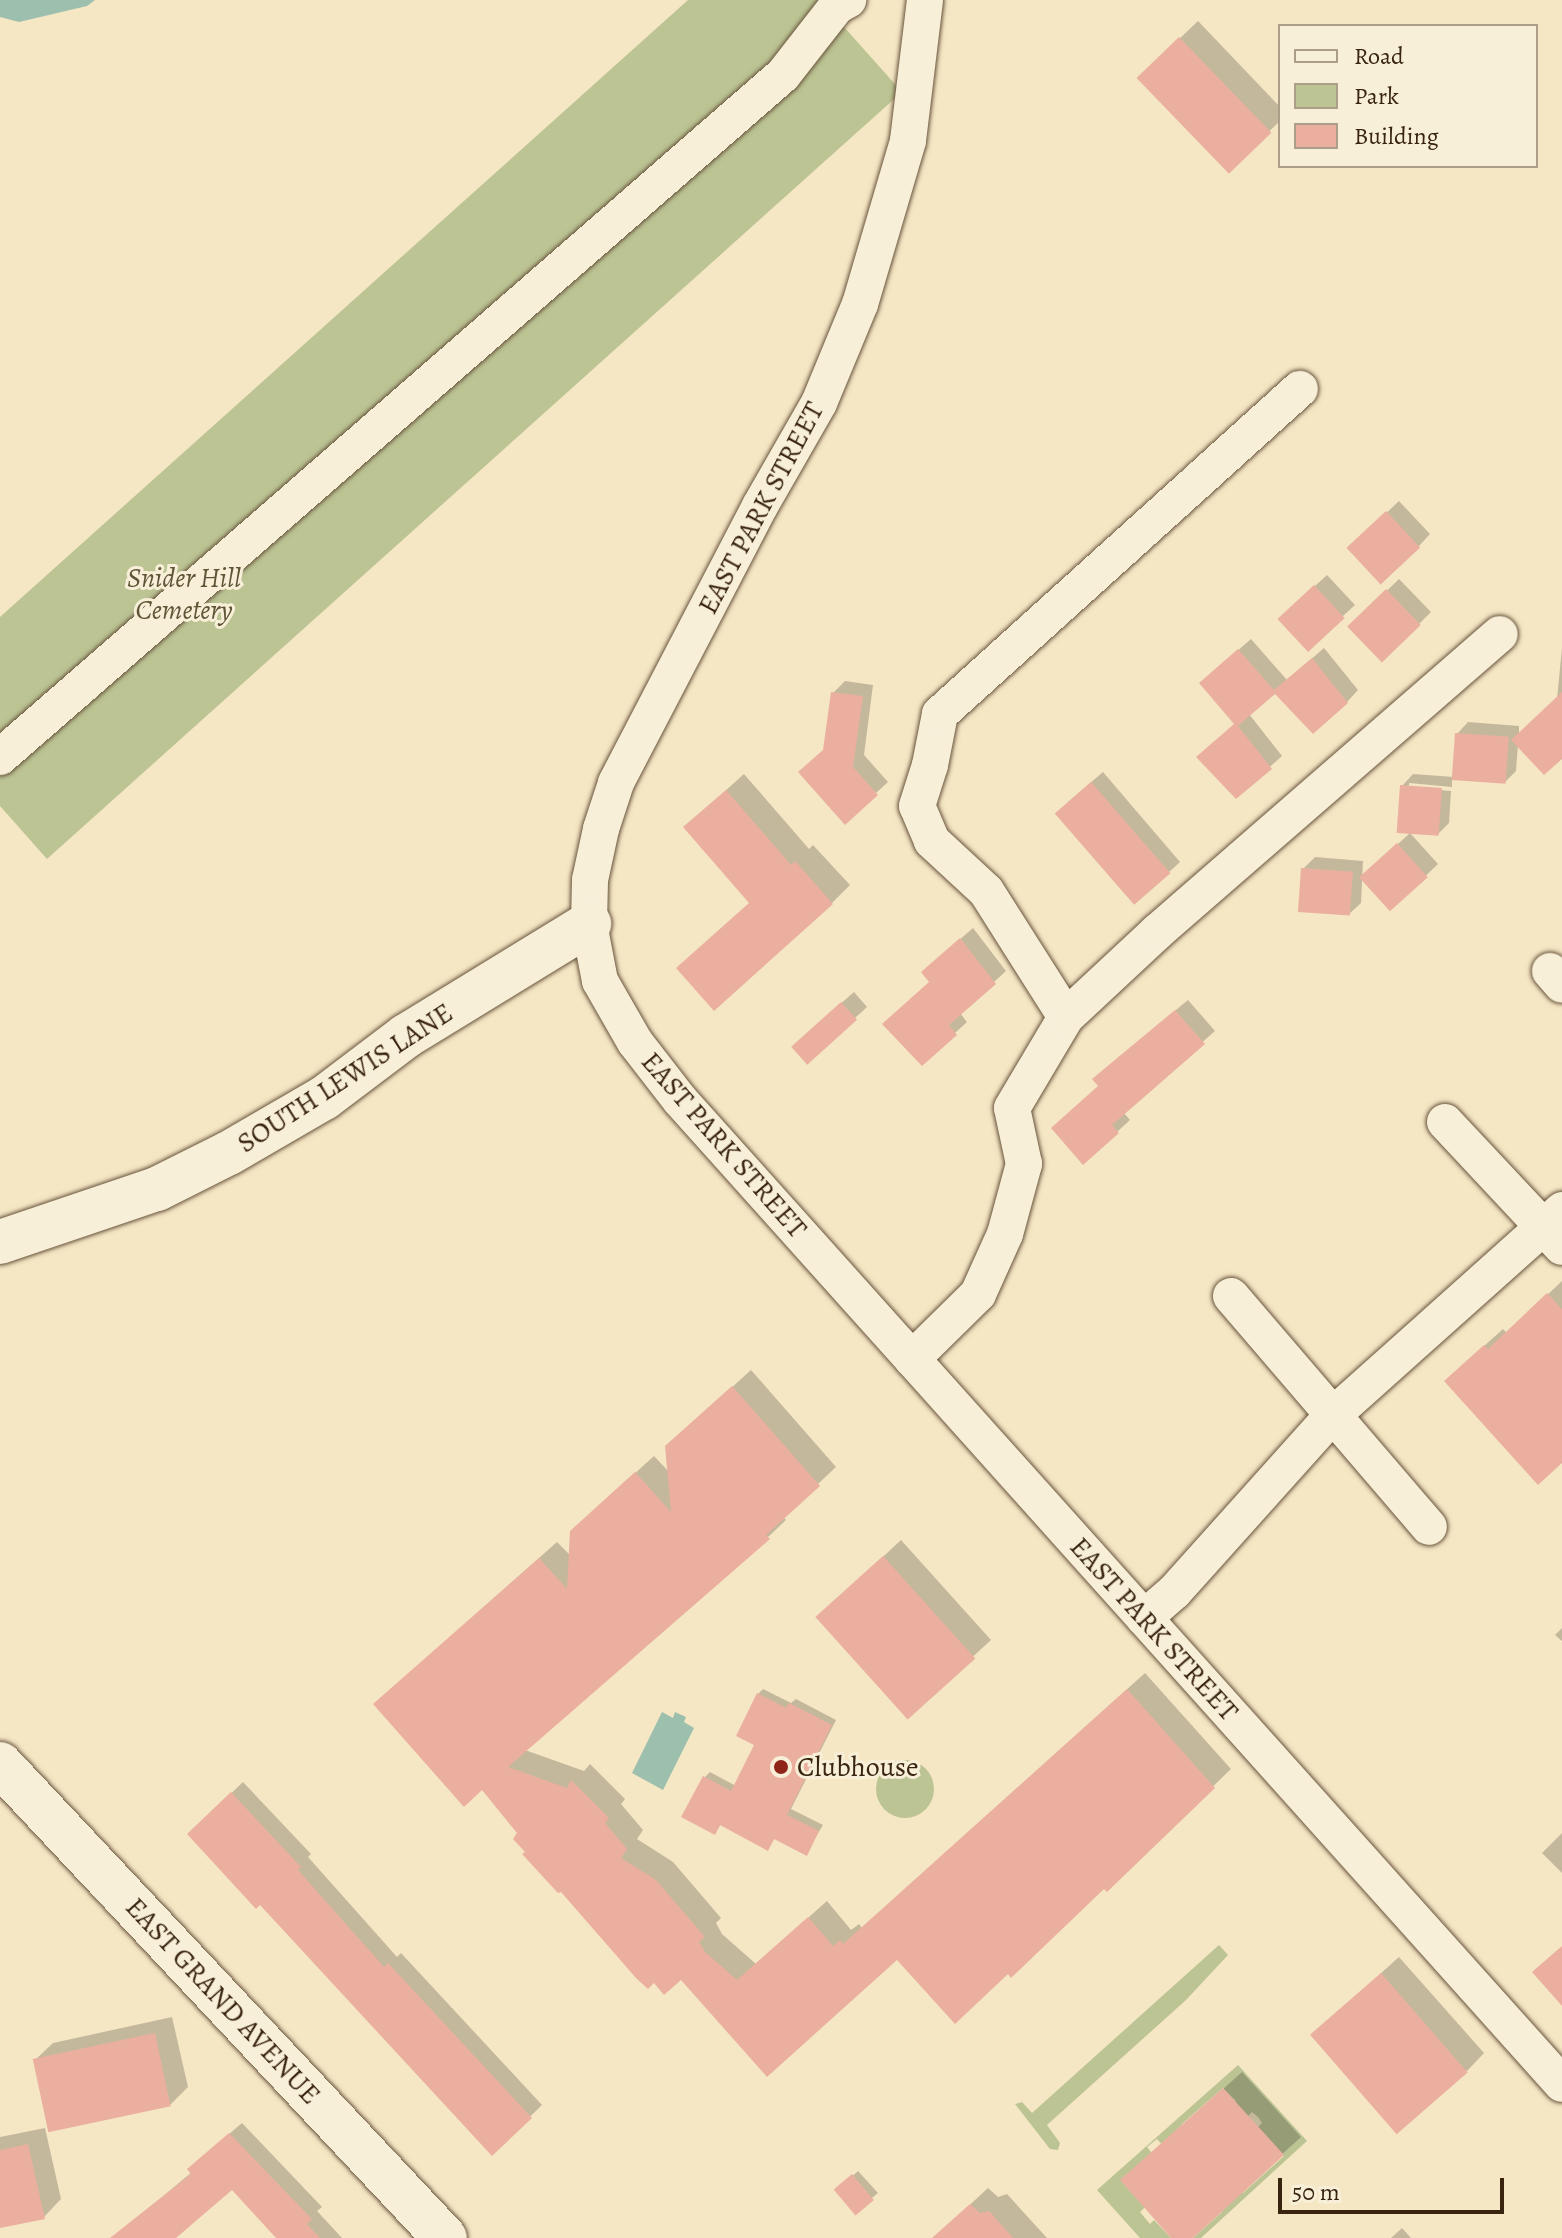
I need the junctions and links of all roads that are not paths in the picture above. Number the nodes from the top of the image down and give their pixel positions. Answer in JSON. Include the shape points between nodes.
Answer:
{"nodes":[{"id":1,"x":848,"y":0,"type":"edge"},
{"id":2,"x":925,"y":0,"type":"edge"},
{"id":3,"x":1300,"y":389,"type":"dead end"},
{"id":4,"x":1500,"y":634,"type":"dead end"},
{"id":5,"x":0,"y":757,"type":"edge"},
{"id":6,"x":589,"y":924,"type":"junction"},
{"id":7,"x":1066,"y":1017,"type":"junction"},
{"id":8,"x":1445,"y":1122,"type":"dead end"},
{"id":9,"x":1556,"y":1229,"type":"edge"},
{"id":10,"x":0,"y":1242,"type":"edge"},
{"id":11,"x":1231,"y":1296,"type":"dead end"},
{"id":12,"x":912,"y":1359,"type":"junction"},
{"id":13,"x":1332,"y":1416,"type":"junction"},
{"id":14,"x":1429,"y":1527,"type":"dead end"},
{"id":15,"x":1144,"y":1618,"type":"junction"},
{"id":16,"x":0,"y":1764,"type":"edge"},
{"id":17,"x":1562,"y":2084,"type":"edge"},
{"id":18,"x":445,"y":2238,"type":"edge"}],
"edges":[{"from":1,"to":5,"type":"street","via":[[837,6],[783,75],[724,128]]},
{"from":2,"to":6,"type":"street","name":"EAST PARK STREET","via":[[908,141],[860,304],[819,403],[616,783],[590,880]]},
{"from":3,"to":7,"type":"street","via":[[940,714],[917,806],[932,841],[986,891]]},
{"from":4,"to":7,"type":"street"},
{"from":6,"to":10,"type":"street","name":"SOUTH LEWIS LANE","via":[[406,1036],[324,1098],[229,1153],[157,1189]]},
{"from":6,"to":12,"type":"street","name":"EAST PARK STREET","via":[[600,981],[635,1042],[680,1100]]},
{"from":7,"to":12,"type":"street","via":[[1012,1108],[1024,1164],[1005,1234],[978,1294]]},
{"from":8,"to":9,"type":"street"},
{"from":9,"to":13,"type":"street"},
{"from":11,"to":13,"type":"street"},
{"from":12,"to":15,"type":"street","name":"EAST PARK STREET"},
{"from":13,"to":14,"type":"street"},
{"from":13,"to":15,"type":"street","via":[[1174,1592]]},
{"from":15,"to":17,"type":"street","name":"EAST PARK STREET"},
{"from":16,"to":18,"type":"street","name":"EAST GRAND AVENUE"}]}
